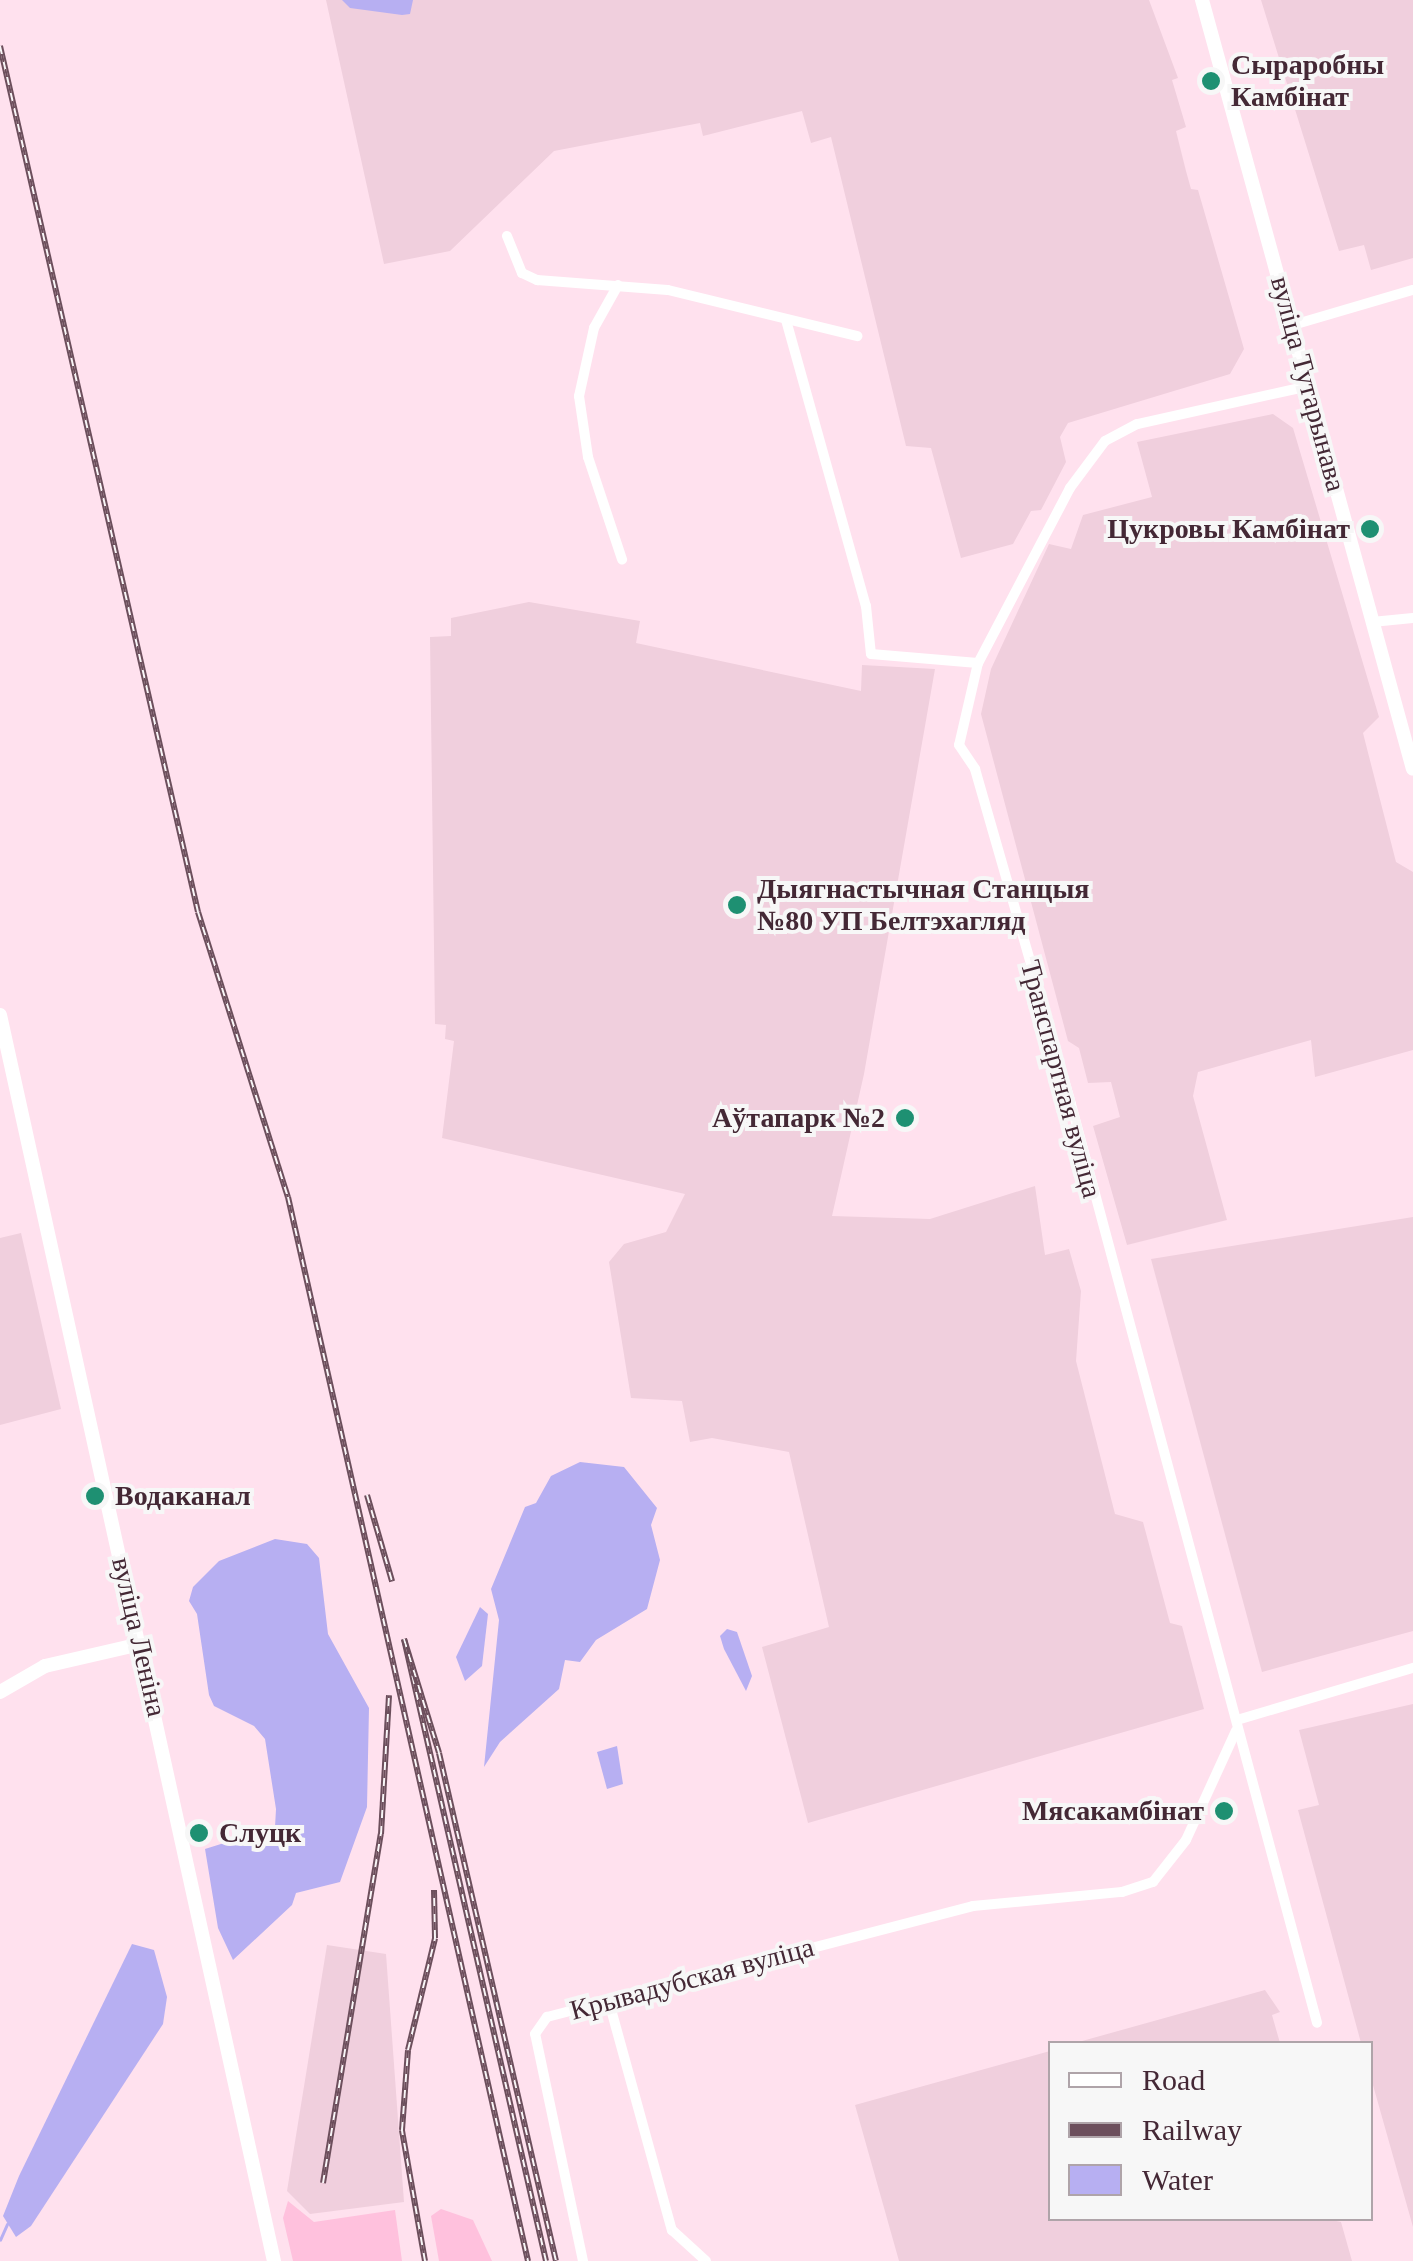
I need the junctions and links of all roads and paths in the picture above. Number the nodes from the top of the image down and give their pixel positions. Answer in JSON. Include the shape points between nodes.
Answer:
{"nodes":[{"id":1,"x":1202,"y":0,"type":"edge"},
{"id":2,"x":507,"y":236,"type":"dead end"},
{"id":3,"x":618,"y":284,"type":"junction"},
{"id":4,"x":1413,"y":290,"type":"edge"},
{"id":5,"x":786,"y":320,"type":"junction"},
{"id":6,"x":1293,"y":324,"type":"junction"},
{"id":7,"x":857,"y":336,"type":"dead end"},
{"id":8,"x":1309,"y":386,"type":"junction"},
{"id":9,"x":622,"y":558,"type":"dead end"},
{"id":10,"x":1413,"y":618,"type":"edge"},
{"id":11,"x":1372,"y":622,"type":"junction"},
{"id":12,"x":978,"y":663,"type":"junction"},
{"id":13,"x":1413,"y":769,"type":"edge"},
{"id":14,"x":0,"y":1015,"type":"edge"},
{"id":15,"x":140,"y":1644,"type":"junction"},
{"id":16,"x":1413,"y":1668,"type":"edge"},
{"id":17,"x":0,"y":1692,"type":"edge"},
{"id":18,"x":1237,"y":1720,"type":"junction"},
{"id":19,"x":609,"y":2002,"type":"junction"},
{"id":20,"x":1317,"y":2022,"type":"dead end"},
{"id":21,"x":274,"y":2261,"type":"edge"},
{"id":22,"x":582,"y":2261,"type":"edge"},
{"id":23,"x":706,"y":2261,"type":"edge"}],
"edges":[{"from":1,"to":6,"type":"main road","name":"вуліца Тутарынава"},
{"from":2,"to":3,"type":"street","via":[[522,273],[536,280]]},
{"from":3,"to":5,"type":"street"},
{"from":3,"to":9,"type":"street","via":[[594,328],[579,396],[588,457]]},
{"from":4,"to":6,"type":"street"},
{"from":5,"to":7,"type":"street"},
{"from":5,"to":12,"type":"street","via":[[866,606],[872,654]]},
{"from":6,"to":8,"type":"main road","name":"вуліца Тутарынава"},
{"from":8,"to":11,"type":"main road","name":"вуліца Тутарынава"},
{"from":8,"to":12,"type":"street","name":"Транспартная вуліца","via":[[1138,424],[1105,441],[1070,488]]},
{"from":10,"to":11,"type":"street"},
{"from":11,"to":13,"type":"main road","name":"вуліца Тутарынава"},
{"from":12,"to":18,"type":"street","name":"Транспартная вуліца","via":[[959,745],[976,769]]},
{"from":14,"to":15,"type":"main road","name":"вуліца Леніна"},
{"from":15,"to":17,"type":"main road","via":[[46,1666]]},
{"from":15,"to":21,"type":"main road","name":"вуліца Леніна"},
{"from":16,"to":18,"type":"street"},
{"from":18,"to":19,"type":"street","name":"Крывадубская вуліца","via":[[1227,1759],[1163,1875],[1122,1892],[973,1906]]},
{"from":18,"to":20,"type":"street","name":"Транспартная вуліца"},
{"from":19,"to":22,"type":"street","name":"Крывадубская вуліца","via":[[547,2017],[536,2034]]},
{"from":19,"to":23,"type":"street","via":[[672,2230]]}]}
